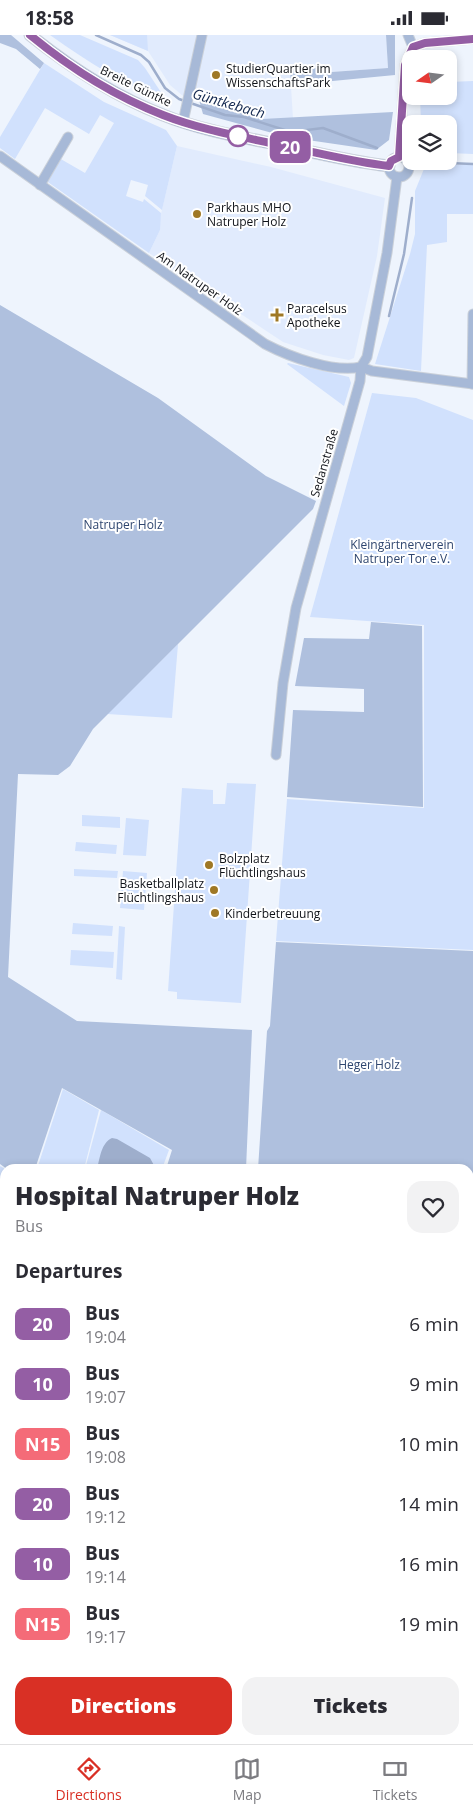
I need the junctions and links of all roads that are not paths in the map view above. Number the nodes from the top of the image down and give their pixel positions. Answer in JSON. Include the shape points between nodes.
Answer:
{"nodes":[{"id":1,"x":30,"y":35,"type":"edge"},
{"id":2,"x":202,"y":35,"type":"edge"},
{"id":3,"x":408,"y":35,"type":"edge"},
{"id":4,"x":473,"y":39,"type":"edge"},
{"id":5,"x":413,"y":47,"type":"junction"},
{"id":6,"x":183,"y":122,"type":"junction"},
{"id":7,"x":68,"y":137,"type":"dead end"},
{"id":8,"x":0,"y":156,"type":"edge"},
{"id":9,"x":399,"y":157,"type":"junction"},
{"id":10,"x":389,"y":166,"type":"junction"},
{"id":11,"x":397,"y":177,"type":"junction"},
{"id":12,"x":40,"y":185,"type":"junction"},
{"id":13,"x":473,"y":314,"type":"edge"},
{"id":14,"x":361,"y":367,"type":"junction"},
{"id":15,"x":473,"y":385,"type":"edge"},
{"id":16,"x":276,"y":755,"type":"dead end"}],
"edges":[{"from":1,"to":6,"type":"street","name":"Breite Güntke","via":[[110,91]]},
{"from":2,"to":6,"type":"street"},
{"from":3,"to":5,"type":"street"},
{"from":4,"to":5,"type":"street"},
{"from":5,"to":9,"type":"street","name":"Sedanstraße","via":[[405,65]]},
{"from":6,"to":10,"type":"street","name":"Breite Güntke","via":[[338,158]]},
{"from":7,"to":12,"type":"street"},
{"from":8,"to":12,"type":"street","name":"Am Natruper Holz"},
{"from":9,"to":10,"type":"street"},
{"from":9,"to":11,"type":"street","name":"Sedanstraße","via":[[406,160],[409,168],[406,175]]},
{"from":10,"to":11,"type":"street","via":[[390,173]]},
{"from":11,"to":14,"type":"street","name":"Sedanstraße","via":[[380,297]]},
{"from":12,"to":14,"type":"street","name":"Am Natruper Holz","via":[[265,344],[300,359]]},
{"from":13,"to":15,"type":"street"},
{"from":14,"to":15,"type":"street","name":"Am Natruper Holz"},
{"from":14,"to":16,"type":"street","name":"Sedanstraße","via":[[360,381],[296,608],[283,683]]}]}
